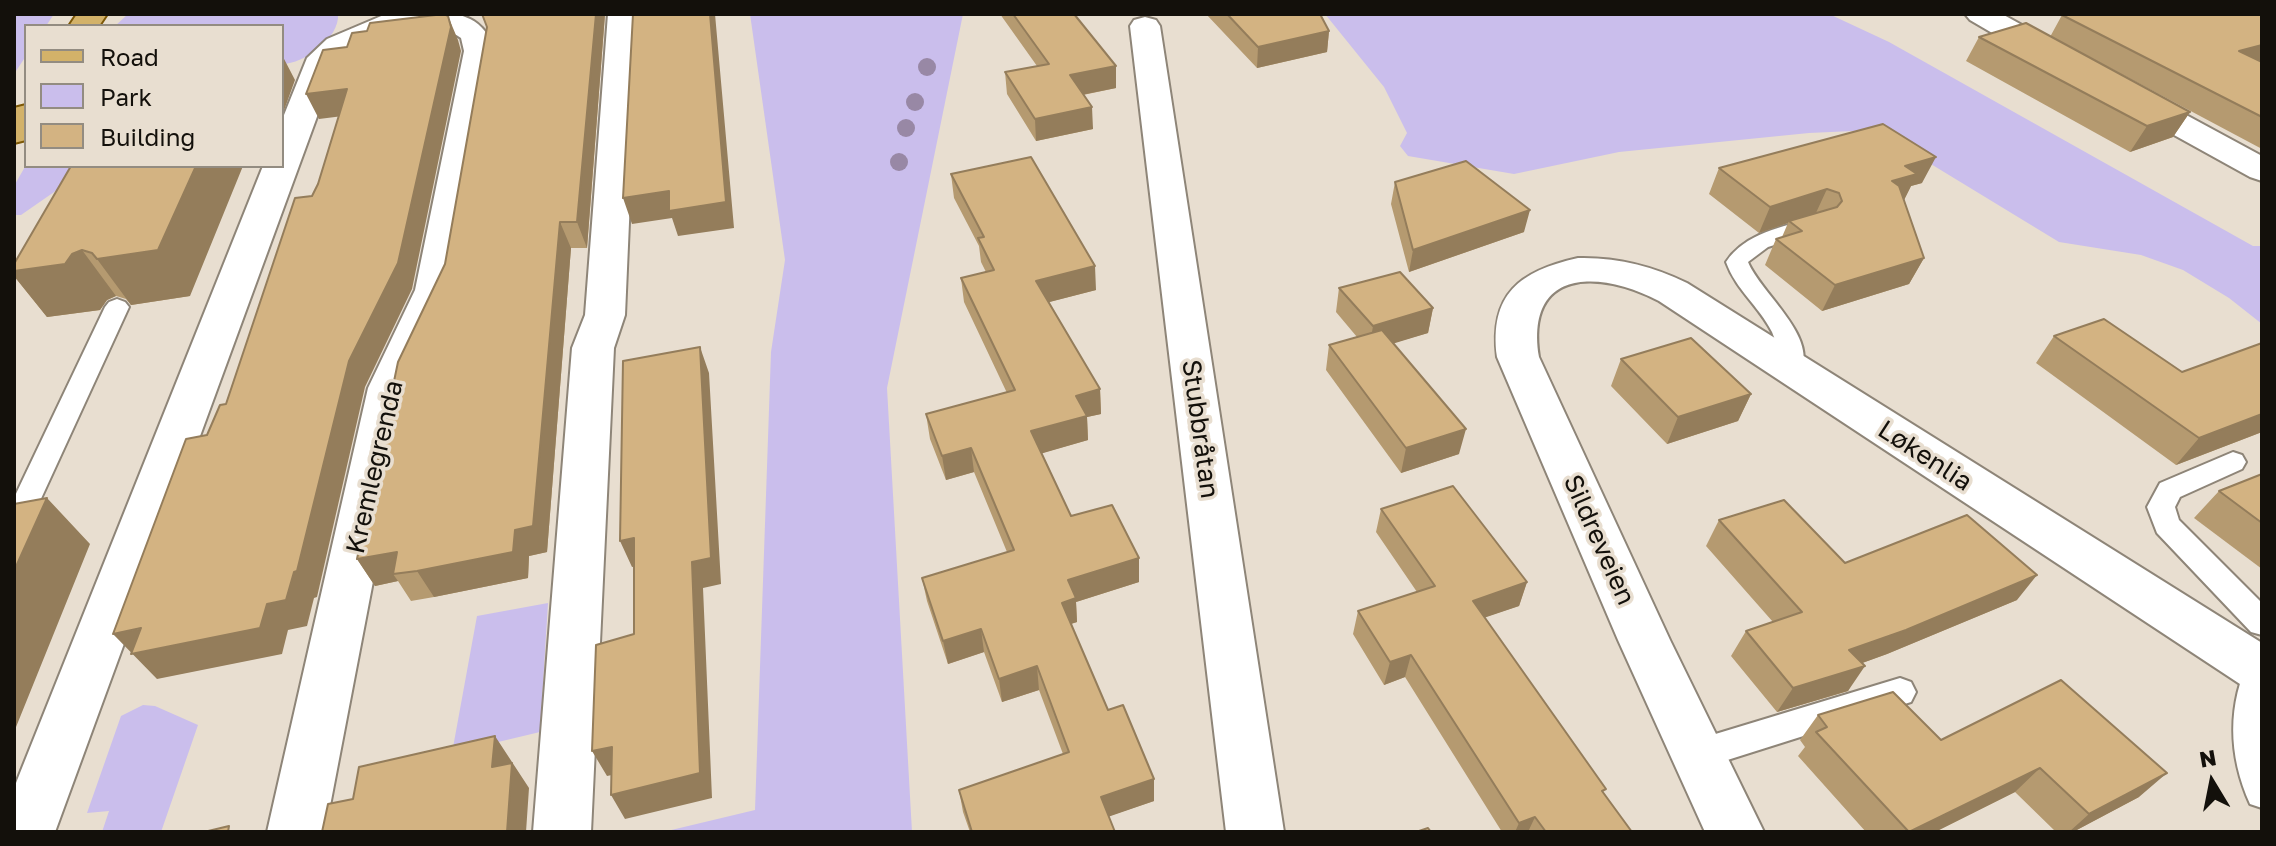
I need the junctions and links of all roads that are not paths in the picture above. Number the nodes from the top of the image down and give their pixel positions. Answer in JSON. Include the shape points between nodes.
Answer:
{"nodes":[{"id":1,"x":410,"y":14,"type":"edge"},
{"id":2,"x":623,"y":14,"type":"edge"},
{"id":3,"x":1980,"y":14,"type":"edge"},
{"id":4,"x":1145,"y":26,"type":"dead end"},
{"id":5,"x":284,"y":156,"type":"edge"},
{"id":6,"x":279,"y":168,"type":"edge"},
{"id":7,"x":2262,"y":170,"type":"edge"},
{"id":8,"x":1816,"y":225,"type":"edge"},
{"id":9,"x":1578,"y":269,"type":"joint"},
{"id":10,"x":117,"y":307,"type":"dead end"},
{"id":11,"x":1790,"y":369,"type":"junction"},
{"id":12,"x":2233,"y":462,"type":"dead end"},
{"id":13,"x":14,"y":527,"type":"edge"},
{"id":14,"x":2262,"y":623,"type":"edge"},
{"id":15,"x":2261,"y":668,"type":"edge"},
{"id":16,"x":1900,"y":692,"type":"dead end"},
{"id":17,"x":1699,"y":754,"type":"junction"},
{"id":18,"x":2262,"y":793,"type":"edge"},
{"id":19,"x":26,"y":832,"type":"edge"},
{"id":20,"x":296,"y":832,"type":"edge"},
{"id":21,"x":562,"y":832,"type":"edge"},
{"id":22,"x":1255,"y":832,"type":"edge"},
{"id":23,"x":1735,"y":832,"type":"edge"}],
"edges":[{"from":1,"to":5,"type":"street","name":"Kremlegrenda","via":[[338,45],[323,58]]},
{"from":1,"to":20,"type":"street","name":"Kremlegrenda","via":[[459,23],[475,34],[479,51],[435,290],[389,388]]},
{"from":2,"to":21,"type":"street","via":[[605,315],[593,348]]},
{"from":3,"to":7,"type":"street"},
{"from":4,"to":22,"type":"street","name":"Stubbråtan"},
{"from":6,"to":19,"type":"street","name":"Kremlegrenda"},
{"from":8,"to":11,"type":"lane","via":[[1751,247],[1737,262],[1789,337]]},
{"from":9,"to":11,"type":"street","name":"Løkenlia","via":[[1637,275],[1673,292]]},
{"from":9,"to":17,"type":"street","name":"Sildreveien","via":[[1537,284],[1523,303],[1515,327],[1518,357]]},
{"from":10,"to":13,"type":"lane"},
{"from":11,"to":15,"type":"street","name":"Løkenlia"},
{"from":12,"to":14,"type":"lane","via":[[2170,490],[2161,507],[2167,525]]},
{"from":15,"to":18,"type":"lane","via":[[2249,730]]},
{"from":16,"to":17,"type":"lane"},
{"from":17,"to":23,"type":"street","name":"Sildreveien"}]}
